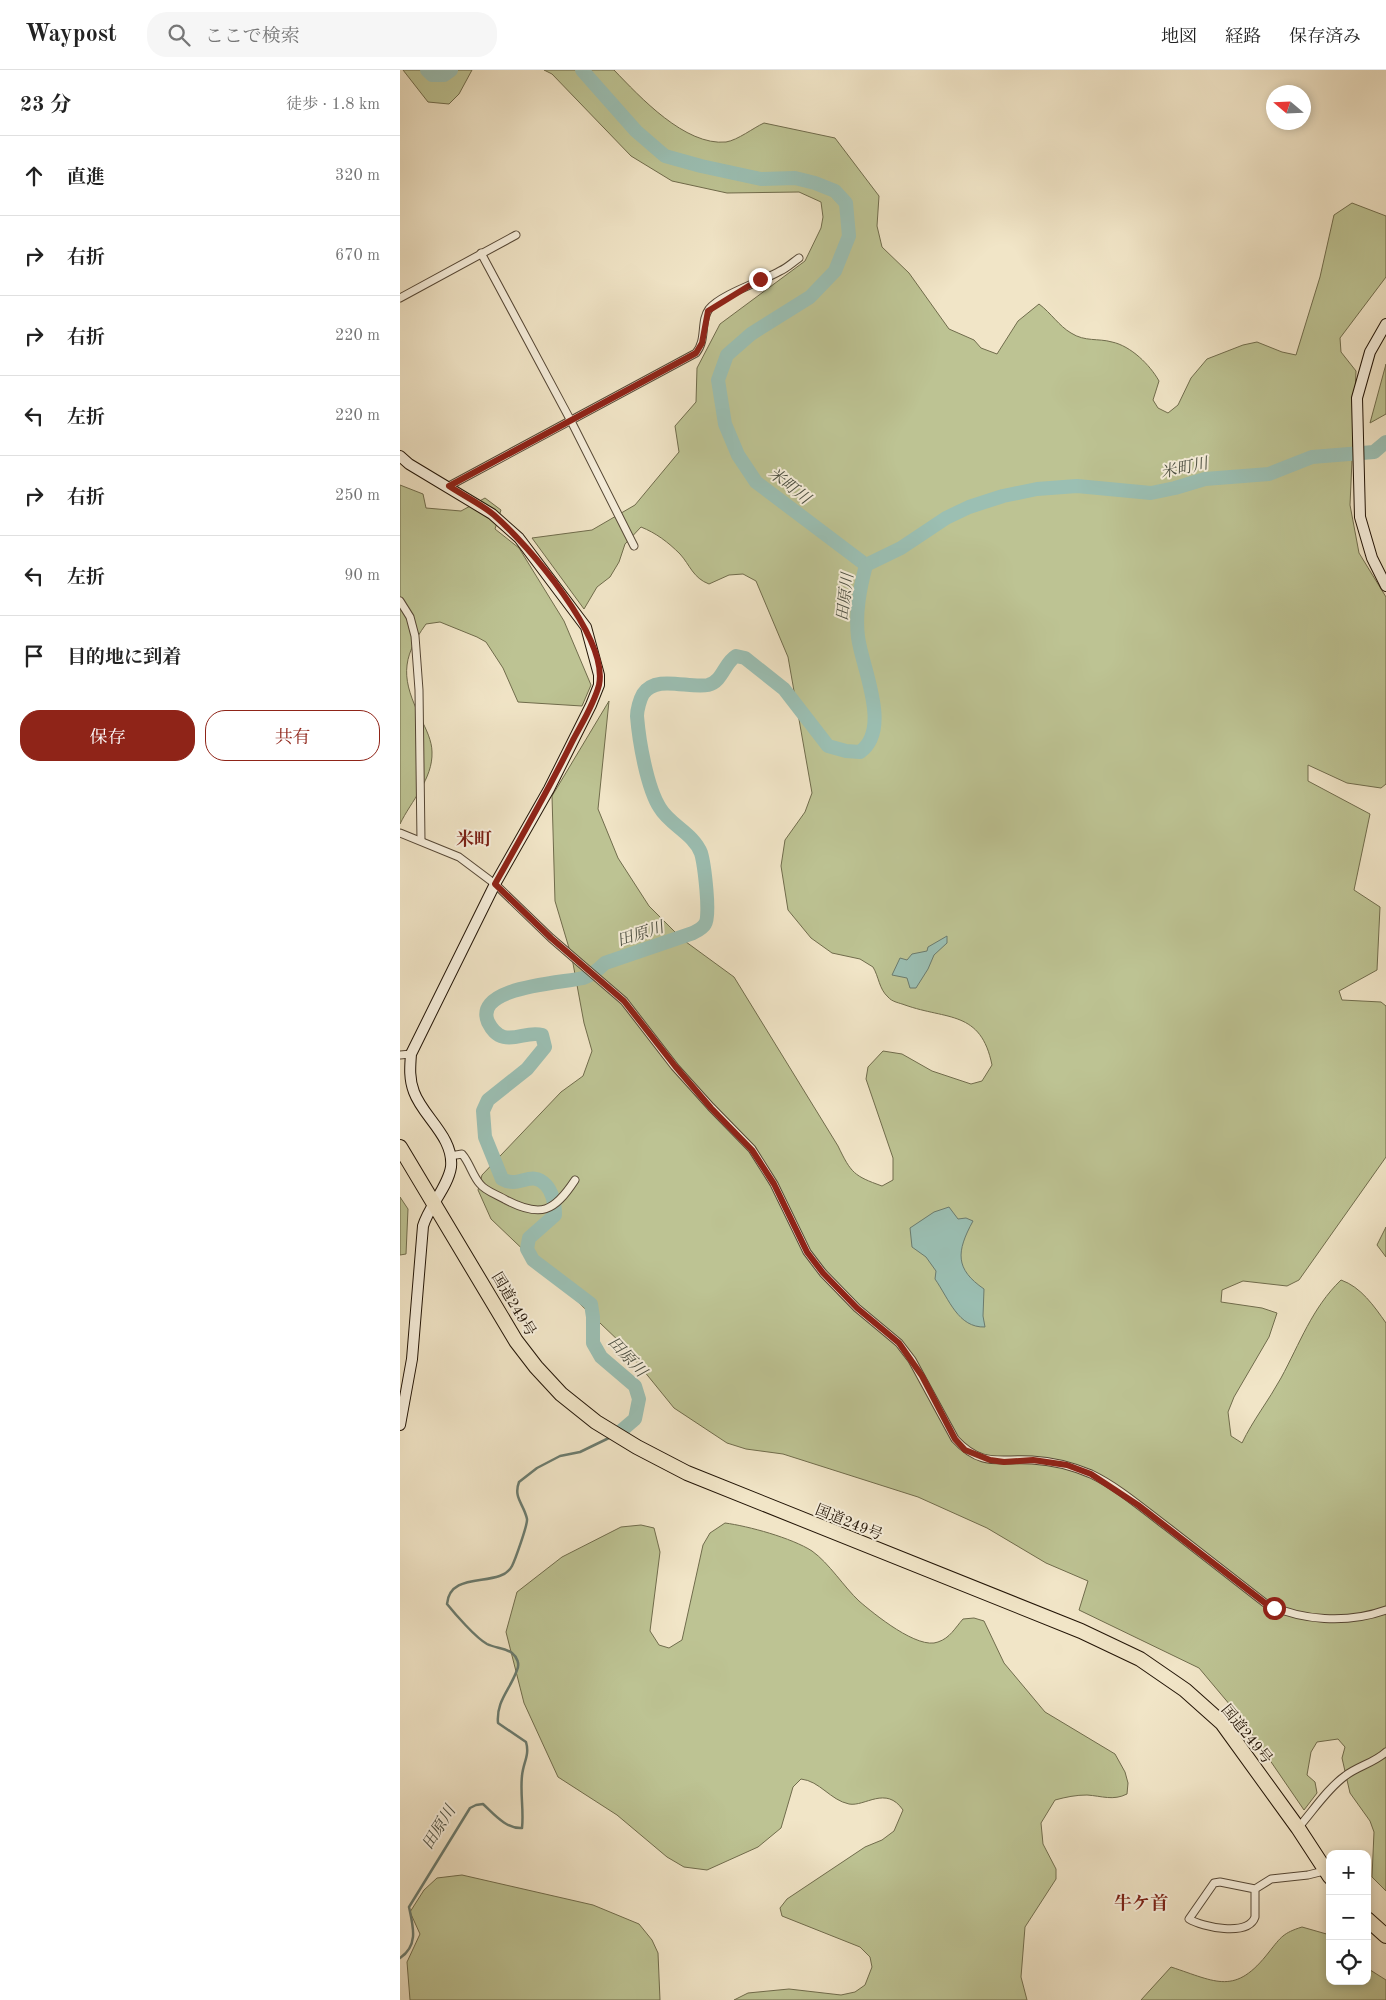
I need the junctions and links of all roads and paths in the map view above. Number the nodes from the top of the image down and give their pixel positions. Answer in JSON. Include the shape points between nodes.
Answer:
{"nodes":[{"id":1,"x":516,"y":235,"type":"dead end"},
{"id":2,"x":481,"y":253,"type":"junction"},
{"id":3,"x":799,"y":258,"type":"dead end"},
{"id":4,"x":400,"y":298,"type":"edge"},
{"id":5,"x":1386,"y":324,"type":"edge"},
{"id":6,"x":571,"y":420,"type":"junction"},
{"id":7,"x":400,"y":456,"type":"edge"},
{"id":8,"x":449,"y":486,"type":"junction"},
{"id":9,"x":634,"y":546,"type":"dead end"},
{"id":10,"x":1386,"y":586,"type":"edge"},
{"id":11,"x":400,"y":601,"type":"edge"},
{"id":12,"x":400,"y":833,"type":"edge"},
{"id":13,"x":421,"y":840,"type":"junction"},
{"id":14,"x":495,"y":884,"type":"junction"},
{"id":15,"x":411,"y":1054,"type":"junction"},
{"id":16,"x":400,"y":1055,"type":"edge"},
{"id":17,"x":400,"y":1146,"type":"edge"},
{"id":18,"x":450,"y":1156,"type":"junction"},
{"id":19,"x":575,"y":1180,"type":"dead end"},
{"id":20,"x":434,"y":1202,"type":"junction"},
{"id":21,"x":400,"y":1425,"type":"edge"},
{"id":22,"x":1386,"y":1610,"type":"edge"},
{"id":23,"x":1386,"y":1752,"type":"edge"},
{"id":24,"x":1298,"y":1828,"type":"junction"},
{"id":25,"x":1326,"y":1872,"type":"edge"},
{"id":26,"x":1326,"y":1874,"type":"edge"},
{"id":27,"x":1254,"y":1889,"type":"junction"},
{"id":28,"x":1371,"y":1923,"type":"edge"},
{"id":29,"x":1386,"y":1936,"type":"edge"}],
"edges":[{"from":1,"to":2,"type":"street"},
{"from":2,"to":4,"type":"street"},
{"from":2,"to":6,"type":"street"},
{"from":3,"to":6,"type":"street","via":[[711,308],[702,343],[696,353]]},
{"from":5,"to":10,"type":"street","via":[[1370,352],[1357,398],[1360,517]]},
{"from":6,"to":8,"type":"street"},
{"from":6,"to":9,"type":"street"},
{"from":7,"to":8,"type":"street","via":[[426,475]]},
{"from":8,"to":14,"type":"street","via":[[492,514],[531,554],[586,627],[598,667],[599,684],[591,705],[549,789]]},
{"from":11,"to":13,"type":"street","via":[[410,617],[415,636]]},
{"from":12,"to":13,"type":"street"},
{"from":13,"to":14,"type":"street","via":[[459,857]]},
{"from":14,"to":15,"type":"street"},
{"from":14,"to":22,"type":"street","via":[[624,1001],[711,1108],[752,1150],[774,1184],[807,1252],[857,1308],[899,1343],[922,1376],[955,1439],[965,1450],[990,1460],[1033,1460],[1067,1465],[1091,1474],[1138,1505],[1274,1608],[1299,1616],[1342,1619],[1370,1616]]},
{"from":15,"to":16,"type":"street"},
{"from":15,"to":18,"type":"street","via":[[409,1070],[414,1092],[447,1143]]},
{"from":17,"to":20,"type":"highway","name":"国道249号"},
{"from":18,"to":19,"type":"street","via":[[462,1154],[480,1184],[525,1210],[544,1211],[562,1199]]},
{"from":18,"to":20,"type":"street","via":[[450,1168]]},
{"from":20,"to":21,"type":"street","via":[[424,1226],[412,1359]]},
{"from":20,"to":24,"type":"highway","name":"国道249号","via":[[516,1341],[562,1394],[596,1422],[687,1474],[1081,1631],[1140,1659],[1185,1690],[1222,1723]]},
{"from":23,"to":24,"type":"street","via":[[1347,1774]]},
{"from":24,"to":25,"type":"highway","name":"国道249号"},
{"from":26,"to":27,"type":"street","via":[[1271,1879]]},
{"from":27,"to":27,"type":"street","via":[[1255,1917],[1248,1926],[1233,1930],[1197,1924],[1189,1918],[1214,1883]]},
{"from":28,"to":29,"type":"highway"}]}
